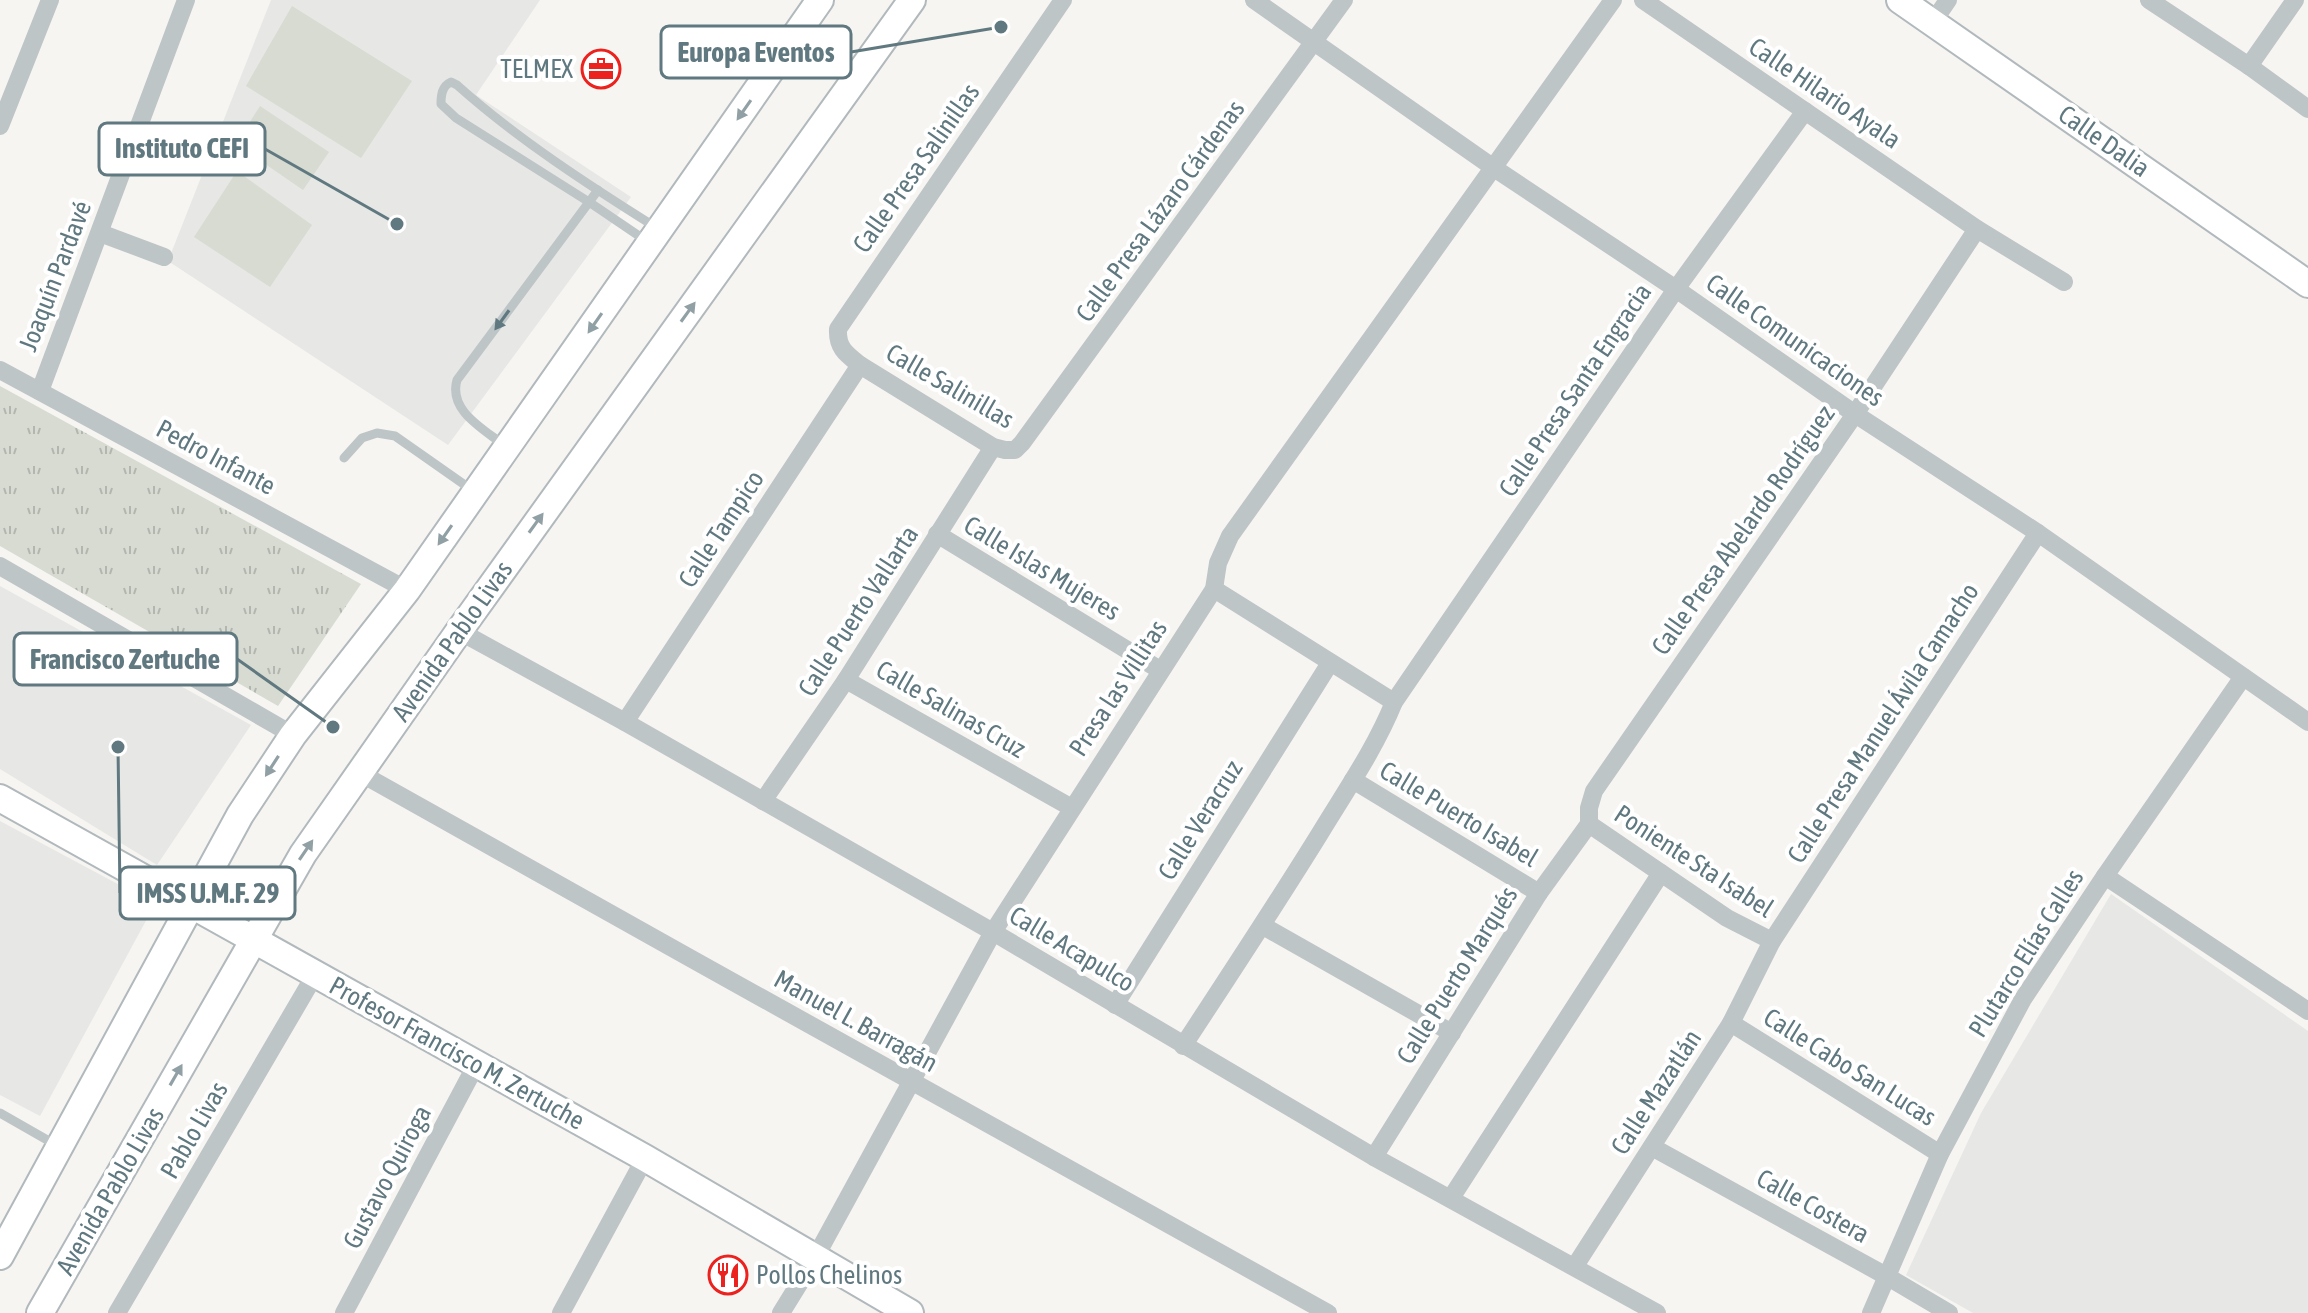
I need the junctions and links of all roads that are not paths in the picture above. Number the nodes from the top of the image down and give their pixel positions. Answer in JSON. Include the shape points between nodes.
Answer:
{"nodes":[{"id":1,"x":50,"y":0,"type":"edge"},
{"id":2,"x":186,"y":0,"type":"edge"},
{"id":3,"x":820,"y":0,"type":"edge"},
{"id":4,"x":912,"y":0,"type":"edge"},
{"id":5,"x":1063,"y":0,"type":"edge"},
{"id":6,"x":1254,"y":0,"type":"edge"},
{"id":7,"x":1344,"y":0,"type":"edge"},
{"id":8,"x":1613,"y":0,"type":"edge"},
{"id":9,"x":1643,"y":0,"type":"edge"},
{"id":10,"x":1900,"y":0,"type":"edge"},
{"id":11,"x":2149,"y":0,"type":"edge"},
{"id":12,"x":2295,"y":0,"type":"edge"},
{"id":13,"x":1940,"y":11,"type":"edge"},
{"id":14,"x":1315,"y":43,"type":"junction"},
{"id":15,"x":2249,"y":66,"type":"junction"},
{"id":16,"x":6,"y":85,"type":"edge"},
{"id":17,"x":2308,"y":109,"type":"edge"},
{"id":18,"x":1805,"y":111,"type":"junction"},
{"id":19,"x":0,"y":126,"type":"edge"},
{"id":20,"x":1494,"y":168,"type":"junction"},
{"id":21,"x":598,"y":190,"type":"junction"},
{"id":22,"x":589,"y":202,"type":"junction"},
{"id":23,"x":1977,"y":229,"type":"junction"},
{"id":24,"x":100,"y":233,"type":"junction"},
{"id":25,"x":655,"y":237,"type":"junction"},
{"id":26,"x":164,"y":257,"type":"dead end"},
{"id":27,"x":2064,"y":282,"type":"dead end"},
{"id":28,"x":2308,"y":284,"type":"edge"},
{"id":29,"x":1676,"y":289,"type":"junction"},
{"id":30,"x":860,"y":365,"type":"junction"},
{"id":31,"x":0,"y":370,"type":"edge"},
{"id":32,"x":40,"y":391,"type":"junction"},
{"id":33,"x":1855,"y":414,"type":"junction"},
{"id":34,"x":507,"y":447,"type":"junction"},
{"id":35,"x":993,"y":447,"type":"junction"},
{"id":36,"x":1015,"y":450,"type":"joint"},
{"id":37,"x":344,"y":458,"type":"dead end"},
{"id":38,"x":475,"y":492,"type":"junction"},
{"id":39,"x":2038,"y":533,"type":"junction"},
{"id":40,"x":937,"y":534,"type":"junction"},
{"id":41,"x":0,"y":566,"type":"edge"},
{"id":42,"x":1214,"y":589,"type":"junction"},
{"id":43,"x":407,"y":590,"type":"junction"},
{"id":44,"x":459,"y":631,"type":"junction"},
{"id":45,"x":1330,"y":663,"type":"junction"},
{"id":46,"x":1160,"y":670,"type":"junction"},
{"id":47,"x":2243,"y":677,"type":"junction"},
{"id":48,"x":846,"y":680,"type":"junction"},
{"id":49,"x":1394,"y":702,"type":"junction"},
{"id":50,"x":625,"y":722,"type":"junction"},
{"id":51,"x":2308,"y":722,"type":"edge"},
{"id":52,"x":293,"y":735,"type":"junction"},
{"id":53,"x":360,"y":773,"type":"junction"},
{"id":54,"x":1353,"y":780,"type":"junction"},
{"id":55,"x":0,"y":798,"type":"edge"},
{"id":56,"x":763,"y":801,"type":"junction"},
{"id":57,"x":1072,"y":808,"type":"junction"},
{"id":58,"x":1589,"y":824,"type":"junction"},
{"id":59,"x":1661,"y":873,"type":"junction"},
{"id":60,"x":2105,"y":876,"type":"junction"},
{"id":61,"x":1539,"y":893,"type":"junction"},
{"id":62,"x":189,"y":905,"type":"junction"},
{"id":63,"x":1263,"y":926,"type":"junction"},
{"id":64,"x":993,"y":932,"type":"junction"},
{"id":65,"x":253,"y":940,"type":"junction"},
{"id":66,"x":1772,"y":941,"type":"junction"},
{"id":67,"x":316,"y":973,"type":"junction"},
{"id":68,"x":1115,"y":1005,"type":"junction"},
{"id":69,"x":2308,"y":1011,"type":"edge"},
{"id":70,"x":1731,"y":1023,"type":"junction"},
{"id":71,"x":1452,"y":1033,"type":"junction"},
{"id":72,"x":1183,"y":1046,"type":"junction"},
{"id":73,"x":476,"y":1065,"type":"junction"},
{"id":74,"x":912,"y":1082,"type":"junction"},
{"id":75,"x":0,"y":1113,"type":"edge"},
{"id":76,"x":59,"y":1147,"type":"junction"},
{"id":77,"x":1652,"y":1147,"type":"junction"},
{"id":78,"x":1940,"y":1154,"type":"junction"},
{"id":79,"x":1374,"y":1157,"type":"junction"},
{"id":80,"x":645,"y":1158,"type":"junction"},
{"id":81,"x":1451,"y":1198,"type":"junction"},
{"id":82,"x":0,"y":1256,"type":"edge"},
{"id":83,"x":815,"y":1258,"type":"junction"},
{"id":84,"x":1575,"y":1266,"type":"junction"},
{"id":85,"x":1888,"y":1277,"type":"junction"},
{"id":86,"x":40,"y":1313,"type":"edge"},
{"id":87,"x":117,"y":1313,"type":"edge"},
{"id":88,"x":344,"y":1313,"type":"edge"},
{"id":89,"x":561,"y":1313,"type":"edge"},
{"id":90,"x":781,"y":1313,"type":"edge"},
{"id":91,"x":910,"y":1313,"type":"edge"},
{"id":92,"x":1328,"y":1313,"type":"edge"},
{"id":93,"x":1657,"y":1313,"type":"edge"},
{"id":94,"x":1871,"y":1313,"type":"edge"},
{"id":95,"x":1949,"y":1313,"type":"edge"}],
"edges":[{"from":1,"to":16,"type":"street"},
{"from":2,"to":24,"type":"street","name":"Joaquín Pardavé"},
{"from":3,"to":25,"type":"main road","one_way":true},
{"from":44,"to":4,"type":"main road","name":"Avenida Pablo Livas","one_way":true},
{"from":5,"to":30,"type":"street","name":"Calle Presa Salinillas","via":[[838,329],[841,350]]},
{"from":6,"to":14,"type":"street","name":"Calle Comunicaciones"},
{"from":7,"to":14,"type":"street","name":"Calle Presa Lázaro Cárdenas"},
{"from":8,"to":20,"type":"street","name":"Presa las Villitas"},
{"from":9,"to":18,"type":"street","name":"Calle Hilario Ayala"},
{"from":10,"to":13,"type":"main road","name":"Calle Dalia"},
{"from":11,"to":15,"type":"street"},
{"from":12,"to":15,"type":"street"},
{"from":13,"to":28,"type":"main road","name":"Calle Dalia"},
{"from":14,"to":20,"type":"street","name":"Calle Comunicaciones"},
{"from":14,"to":36,"type":"street","name":"Calle Presa Lázaro Cárdenas"},
{"from":15,"to":17,"type":"street"},
{"from":16,"to":19,"type":"street"},
{"from":18,"to":23,"type":"street","name":"Calle Hilario Ayala"},
{"from":18,"to":29,"type":"street","name":"Calle Presa Santa Engracia"},
{"from":20,"to":29,"type":"street","name":"Calle Comunicaciones"},
{"from":20,"to":42,"type":"street","name":"Presa las Villitas","via":[[1230,536]]},
{"from":21,"to":22,"type":"lane"},
{"from":21,"to":22,"type":"lane","via":[[457,85],[447,83],[441,104],[450,113]]},
{"from":21,"to":25,"type":"lane"},
{"from":22,"to":25,"type":"lane"},
{"from":22,"to":34,"type":"lane","one_way":true,"via":[[457,380],[459,406]]},
{"from":23,"to":27,"type":"street","name":"Calle Hilario Ayala"},
{"from":23,"to":33,"type":"street","name":"Calle Presa Abelardo Rodríguez"},
{"from":24,"to":26,"type":"street"},
{"from":24,"to":32,"type":"street","name":"Joaquín Pardavé"},
{"from":25,"to":34,"type":"main road","one_way":true},
{"from":29,"to":33,"type":"street","name":"Calle Comunicaciones"},
{"from":29,"to":49,"type":"street","name":"Calle Presa Santa Engracia"},
{"from":30,"to":35,"type":"street","name":"Calle Salinillas"},
{"from":30,"to":50,"type":"street","name":"Calle Tampico"},
{"from":31,"to":32,"type":"street","name":"Pedro Infante"},
{"from":32,"to":43,"type":"street","name":"Pedro Infante"},
{"from":33,"to":39,"type":"street","name":"Calle Comunicaciones"},
{"from":33,"to":58,"type":"street","name":"Calle Presa Abelardo Rodríguez","via":[[1594,791]]},
{"from":34,"to":38,"type":"main road"},
{"from":35,"to":36,"type":"street","name":"Calle Salinillas"},
{"from":35,"to":40,"type":"street","name":"Calle Puerto Vallarta"},
{"from":37,"to":38,"type":"lane","via":[[362,438],[377,433],[395,436]]},
{"from":38,"to":43,"type":"main road","one_way":true},
{"from":39,"to":47,"type":"street","name":"Calle Comunicaciones"},
{"from":39,"to":66,"type":"street","name":"Calle Presa Manuel Ávila Camacho"},
{"from":40,"to":46,"type":"street","name":"Calle Islas Mujeres"},
{"from":40,"to":48,"type":"street","name":"Calle Puerto Vallarta"},
{"from":41,"to":52,"type":"street"},
{"from":42,"to":45,"type":"street"},
{"from":42,"to":46,"type":"street","name":"Presa las Villitas"},
{"from":43,"to":52,"type":"main road"},
{"from":44,"to":50,"type":"street","name":"Calle Acapulco"},
{"from":44,"to":53,"type":"main road","name":"Avenida Pablo Livas"},
{"from":45,"to":49,"type":"street"},
{"from":45,"to":68,"type":"street","name":"Calle Veracruz"},
{"from":46,"to":57,"type":"street","name":"Presa las Villitas"},
{"from":47,"to":51,"type":"street","name":"Calle Comunicaciones"},
{"from":47,"to":60,"type":"street","name":"Plutarco Elías Calles"},
{"from":48,"to":56,"type":"street","name":"Calle Puerto Vallarta"},
{"from":48,"to":57,"type":"street","name":"Calle Salinas Cruz"},
{"from":49,"to":54,"type":"street"},
{"from":50,"to":56,"type":"street","name":"Calle Acapulco"},
{"from":52,"to":62,"type":"main road","one_way":true},
{"from":65,"to":53,"type":"main road","name":"Avenida Pablo Livas","one_way":true,"via":[[303,854]]},
{"from":53,"to":74,"type":"street","name":"Manuel L. Barragán"},
{"from":54,"to":61,"type":"street","name":"Calle Puerto Isabel"},
{"from":54,"to":63,"type":"street"},
{"from":55,"to":62,"type":"main road","name":"Profesor Francisco M. Zertuche"},
{"from":56,"to":64,"type":"street","name":"Calle Acapulco"},
{"from":57,"to":64,"type":"street","name":"Presa las Villitas"},
{"from":58,"to":59,"type":"street","name":"Poniente Sta Isabel"},
{"from":58,"to":61,"type":"street","name":"Calle Puerto Marqués"},
{"from":59,"to":66,"type":"street","name":"Poniente Sta Isabel"},
{"from":59,"to":81,"type":"street"},
{"from":60,"to":69,"type":"street"},
{"from":60,"to":78,"type":"street","name":"Plutarco Elías Calles","via":[[2023,999]]},
{"from":61,"to":71,"type":"street","name":"Calle Puerto Marqués"},
{"from":62,"to":65,"type":"main road","name":"Profesor Francisco M. Zertuche"},
{"from":62,"to":76,"type":"main road"},
{"from":63,"to":71,"type":"street"},
{"from":63,"to":72,"type":"street"},
{"from":64,"to":68,"type":"street","name":"Calle Acapulco"},
{"from":64,"to":74,"type":"street","name":"Presa las Villitas"},
{"from":65,"to":67,"type":"main road","name":"Profesor Francisco M. Zertuche"},
{"from":86,"to":65,"type":"main road","name":"Avenida Pablo Livas","one_way":true},
{"from":66,"to":70,"type":"street","name":"Calle Mazatlán"},
{"from":67,"to":73,"type":"main road","name":"Profesor Francisco M. Zertuche"},
{"from":67,"to":87,"type":"street","name":"Pablo Livas"},
{"from":68,"to":72,"type":"street","name":"Calle Acapulco"},
{"from":70,"to":77,"type":"street","name":"Calle Mazatlán"},
{"from":70,"to":78,"type":"street","name":"Calle Cabo San Lucas"},
{"from":71,"to":79,"type":"street","name":"Calle Puerto Marqués"},
{"from":72,"to":79,"type":"street","name":"Calle Acapulco"},
{"from":73,"to":80,"type":"main road","name":"Profesor Francisco M. Zertuche"},
{"from":73,"to":88,"type":"street","name":"Gustavo Quiroga"},
{"from":74,"to":83,"type":"street","name":"Presa las Villitas"},
{"from":74,"to":92,"type":"street","name":"Manuel L. Barragán"},
{"from":75,"to":76,"type":"lane"},
{"from":76,"to":82,"type":"main road","via":[[13,1222]]},
{"from":77,"to":84,"type":"street","name":"Calle Mazatlán"},
{"from":77,"to":85,"type":"street","name":"Calle Costera"},
{"from":78,"to":85,"type":"street","name":"Plutarco Elías Calles"},
{"from":79,"to":81,"type":"street","name":"Calle Acapulco"},
{"from":80,"to":83,"type":"main road","name":"Profesor Francisco M. Zertuche"},
{"from":80,"to":89,"type":"street"},
{"from":81,"to":84,"type":"street","name":"Calle Acapulco"},
{"from":83,"to":90,"type":"street","name":"Presa las Villitas"},
{"from":83,"to":91,"type":"main road","name":"Profesor Francisco M. Zertuche"},
{"from":84,"to":93,"type":"street","name":"Calle Acapulco"},
{"from":85,"to":94,"type":"street","name":"Plutarco Elías Calles"},
{"from":85,"to":95,"type":"street","name":"Calle Costera"}]}
